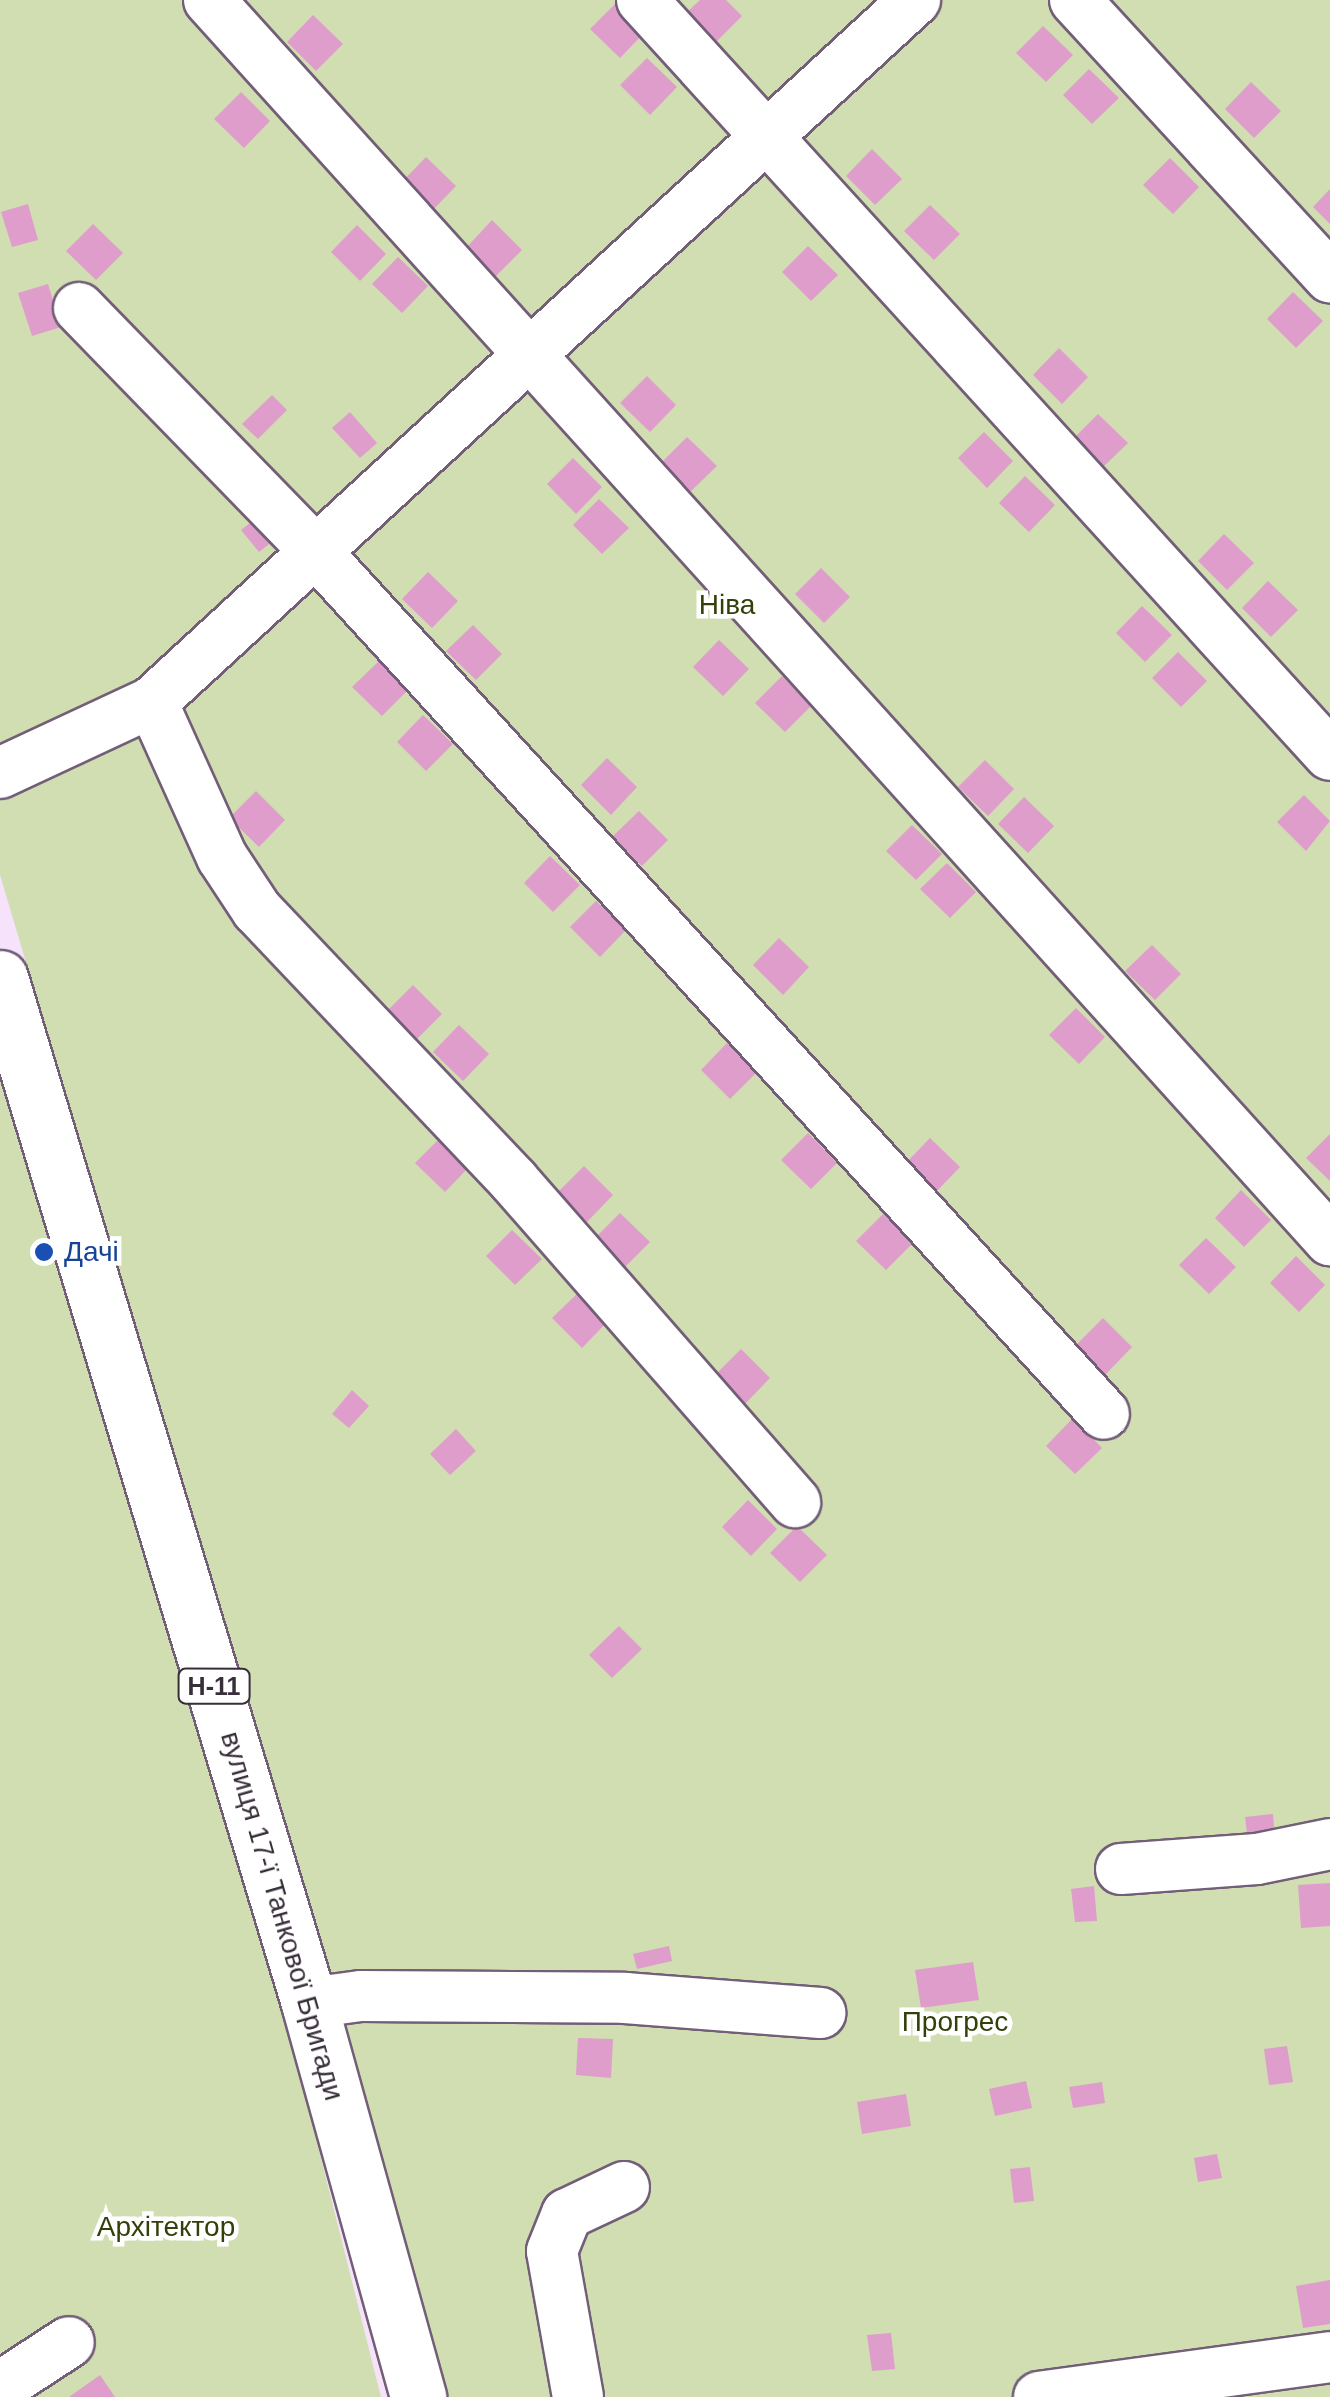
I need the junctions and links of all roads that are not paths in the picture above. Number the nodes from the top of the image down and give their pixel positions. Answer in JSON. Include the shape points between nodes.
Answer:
{"nodes":[{"id":1,"x":210,"y":0,"type":"edge"},
{"id":2,"x":642,"y":0,"type":"edge"},
{"id":3,"x":915,"y":0,"type":"edge"},
{"id":4,"x":1075,"y":0,"type":"edge"},
{"id":5,"x":768,"y":134,"type":"junction"},
{"id":6,"x":1330,"y":277,"type":"edge"},
{"id":7,"x":79,"y":308,"type":"dead end"},
{"id":8,"x":529,"y":357,"type":"junction"},
{"id":9,"x":315,"y":551,"type":"junction"},
{"id":10,"x":152,"y":702,"type":"junction"},
{"id":11,"x":1330,"y":755,"type":"edge"},
{"id":12,"x":0,"y":772,"type":"edge"},
{"id":13,"x":0,"y":978,"type":"edge"},
{"id":14,"x":13,"y":1070,"type":"edge"},
{"id":15,"x":1330,"y":1240,"type":"edge"},
{"id":16,"x":1104,"y":1414,"type":"dead end"},
{"id":17,"x":796,"y":1502,"type":"dead end"},
{"id":18,"x":1330,"y":1844,"type":"edge"},
{"id":19,"x":1121,"y":1870,"type":"dead end"},
{"id":20,"x":309,"y":2003,"type":"junction"},
{"id":21,"x":820,"y":2014,"type":"dead end"},
{"id":22,"x":624,"y":2187,"type":"dead end"},
{"id":23,"x":70,"y":2342,"type":"dead end"},
{"id":24,"x":1330,"y":2356,"type":"edge"},
{"id":25,"x":0,"y":2387,"type":"edge"},
{"id":26,"x":1070,"y":2395,"type":"edge"},
{"id":27,"x":418,"y":2397,"type":"edge"},
{"id":28,"x":578,"y":2397,"type":"edge"}],
"edges":[{"from":1,"to":8,"type":"lane"},
{"from":2,"to":5,"type":"lane"},
{"from":3,"to":5,"type":"lane"},
{"from":4,"to":6,"type":"lane"},
{"from":5,"to":8,"type":"lane"},
{"from":5,"to":11,"type":"lane"},
{"from":7,"to":9,"type":"lane"},
{"from":8,"to":9,"type":"lane"},
{"from":8,"to":15,"type":"lane"},
{"from":9,"to":10,"type":"lane"},
{"from":9,"to":16,"type":"lane"},
{"from":10,"to":12,"type":"lane"},
{"from":10,"to":17,"type":"lane","via":[[222,857],[256,910],[514,1182]]},
{"from":13,"to":14,"type":"main road","name":"вулиця 17-ї Танкової Бригади","number":"Н-11"},
{"from":14,"to":20,"type":"main road","name":"вулиця 17-ї Танкової Бригади","number":"Н-11"},
{"from":18,"to":19,"type":"lane","via":[[1257,1859]]},
{"from":20,"to":21,"type":"lane","via":[[361,1996],[625,1998]]},
{"from":20,"to":27,"type":"main road","name":"вулиця 17-ї Танкової Бригади","number":"Н-11"},
{"from":22,"to":28,"type":"lane","via":[[568,2214],[552,2251]]},
{"from":23,"to":25,"type":"lane"},
{"from":24,"to":26,"type":"lane"}]}
